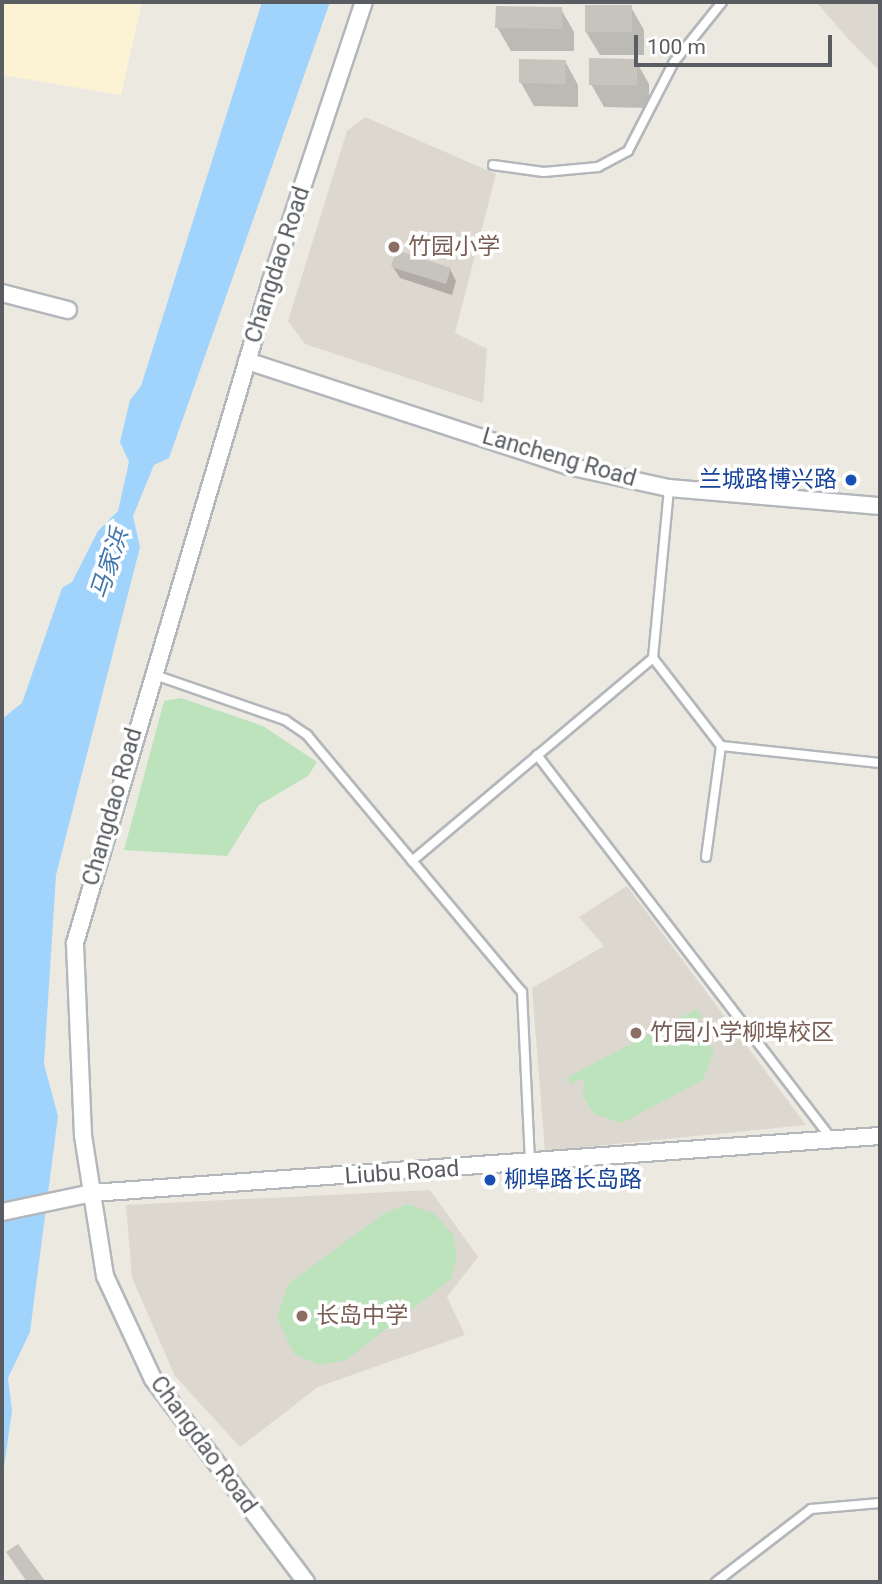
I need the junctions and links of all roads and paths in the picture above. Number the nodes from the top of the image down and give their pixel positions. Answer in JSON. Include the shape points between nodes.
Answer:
{"nodes":[{"id":1,"x":364,"y":2,"type":"edge"},
{"id":2,"x":722,"y":2,"type":"edge"},
{"id":3,"x":494,"y":165,"type":"dead end"},
{"id":4,"x":2,"y":293,"type":"edge"},
{"id":5,"x":68,"y":310,"type":"dead end"},
{"id":6,"x":247,"y":361,"type":"junction"},
{"id":7,"x":669,"y":488,"type":"junction"},
{"id":8,"x":880,"y":506,"type":"edge"},
{"id":9,"x":653,"y":658,"type":"junction"},
{"id":10,"x":152,"y":674,"type":"junction"},
{"id":11,"x":721,"y":746,"type":"junction"},
{"id":12,"x":537,"y":755,"type":"junction"},
{"id":13,"x":880,"y":763,"type":"edge"},
{"id":14,"x":706,"y":857,"type":"dead end"},
{"id":15,"x":412,"y":861,"type":"junction"},
{"id":16,"x":880,"y":1136,"type":"edge"},
{"id":17,"x":834,"y":1141,"type":"junction"},
{"id":18,"x":530,"y":1163,"type":"junction"},
{"id":19,"x":92,"y":1193,"type":"junction"},
{"id":20,"x":2,"y":1212,"type":"edge"},
{"id":21,"x":880,"y":1503,"type":"edge"},
{"id":22,"x":306,"y":1582,"type":"edge"},
{"id":23,"x":716,"y":1582,"type":"edge"}],
"edges":[{"from":1,"to":6,"type":"street","name":"Changdao Road"},
{"from":2,"to":3,"type":"lane","via":[[674,62],[628,151],[598,167],[544,172]]},
{"from":4,"to":5,"type":"street"},
{"from":6,"to":7,"type":"street","name":"Lancheng Road","via":[[568,466]]},
{"from":6,"to":10,"type":"street","name":"Changdao Road"},
{"from":7,"to":8,"type":"street","name":"Lancheng Road"},
{"from":7,"to":9,"type":"lane"},
{"from":9,"to":11,"type":"lane"},
{"from":9,"to":12,"type":"lane"},
{"from":10,"to":15,"type":"lane","via":[[285,720],[307,735]]},
{"from":10,"to":19,"type":"street","name":"Changdao Road","via":[[75,943],[83,1135]]},
{"from":11,"to":13,"type":"lane"},
{"from":11,"to":14,"type":"lane"},
{"from":12,"to":15,"type":"lane"},
{"from":12,"to":17,"type":"lane"},
{"from":15,"to":18,"type":"lane","via":[[522,992]]},
{"from":16,"to":17,"type":"street","name":"Liubu Road"},
{"from":17,"to":18,"type":"street","name":"Liubu Road"},
{"from":18,"to":19,"type":"street","name":"Liubu Road"},
{"from":19,"to":20,"type":"street","name":"Liubu Road"},
{"from":19,"to":22,"type":"street","name":"Changdao Road","via":[[105,1276],[153,1379]]},
{"from":21,"to":23,"type":"lane","via":[[811,1509]]}]}
